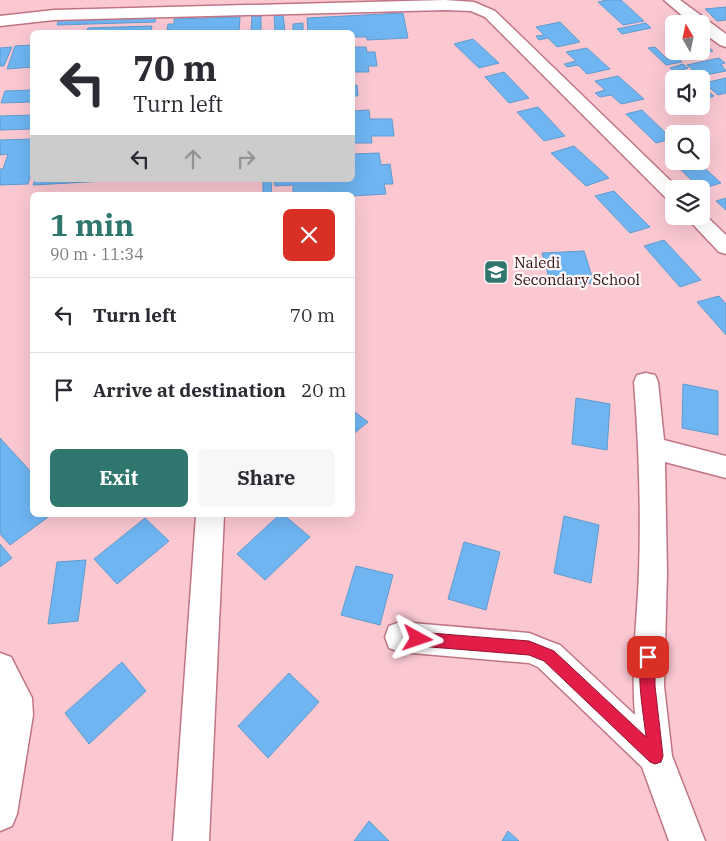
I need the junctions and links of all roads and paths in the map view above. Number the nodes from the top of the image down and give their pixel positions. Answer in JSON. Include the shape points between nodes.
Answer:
{"nodes":[{"id":1,"x":671,"y":0,"type":"edge"},
{"id":2,"x":0,"y":21,"type":"edge"},
{"id":3,"x":726,"y":42,"type":"edge"},
{"id":4,"x":665,"y":186,"type":"edge"},
{"id":5,"x":704,"y":225,"type":"edge"},
{"id":6,"x":726,"y":247,"type":"edge"},
{"id":7,"x":646,"y":382,"type":"dead end"},
{"id":8,"x":652,"y":448,"type":"junction"},
{"id":9,"x":726,"y":467,"type":"edge"},
{"id":10,"x":210,"y":517,"type":"edge"},
{"id":11,"x":400,"y":637,"type":"dead end"},
{"id":12,"x":0,"y":668,"type":"edge"},
{"id":13,"x":655,"y":756,"type":"junction"},
{"id":14,"x":0,"y":814,"type":"edge"},
{"id":15,"x":190,"y":841,"type":"edge"},
{"id":16,"x":687,"y":841,"type":"edge"}],
"edges":[{"from":1,"to":3,"type":"street"},
{"from":2,"to":4,"type":"street","via":[[48,15],[445,5],[474,7],[490,14]]},
{"from":5,"to":6,"type":"street"},
{"from":7,"to":8,"type":"street"},
{"from":8,"to":9,"type":"street"},
{"from":8,"to":13,"type":"street","via":[[653,573],[647,674]]},
{"from":10,"to":15,"type":"street"},
{"from":11,"to":13,"type":"street","via":[[529,648],[549,656]]},
{"from":12,"to":14,"type":"street","via":[[16,698],[17,714]]},
{"from":13,"to":16,"type":"street"}]}
